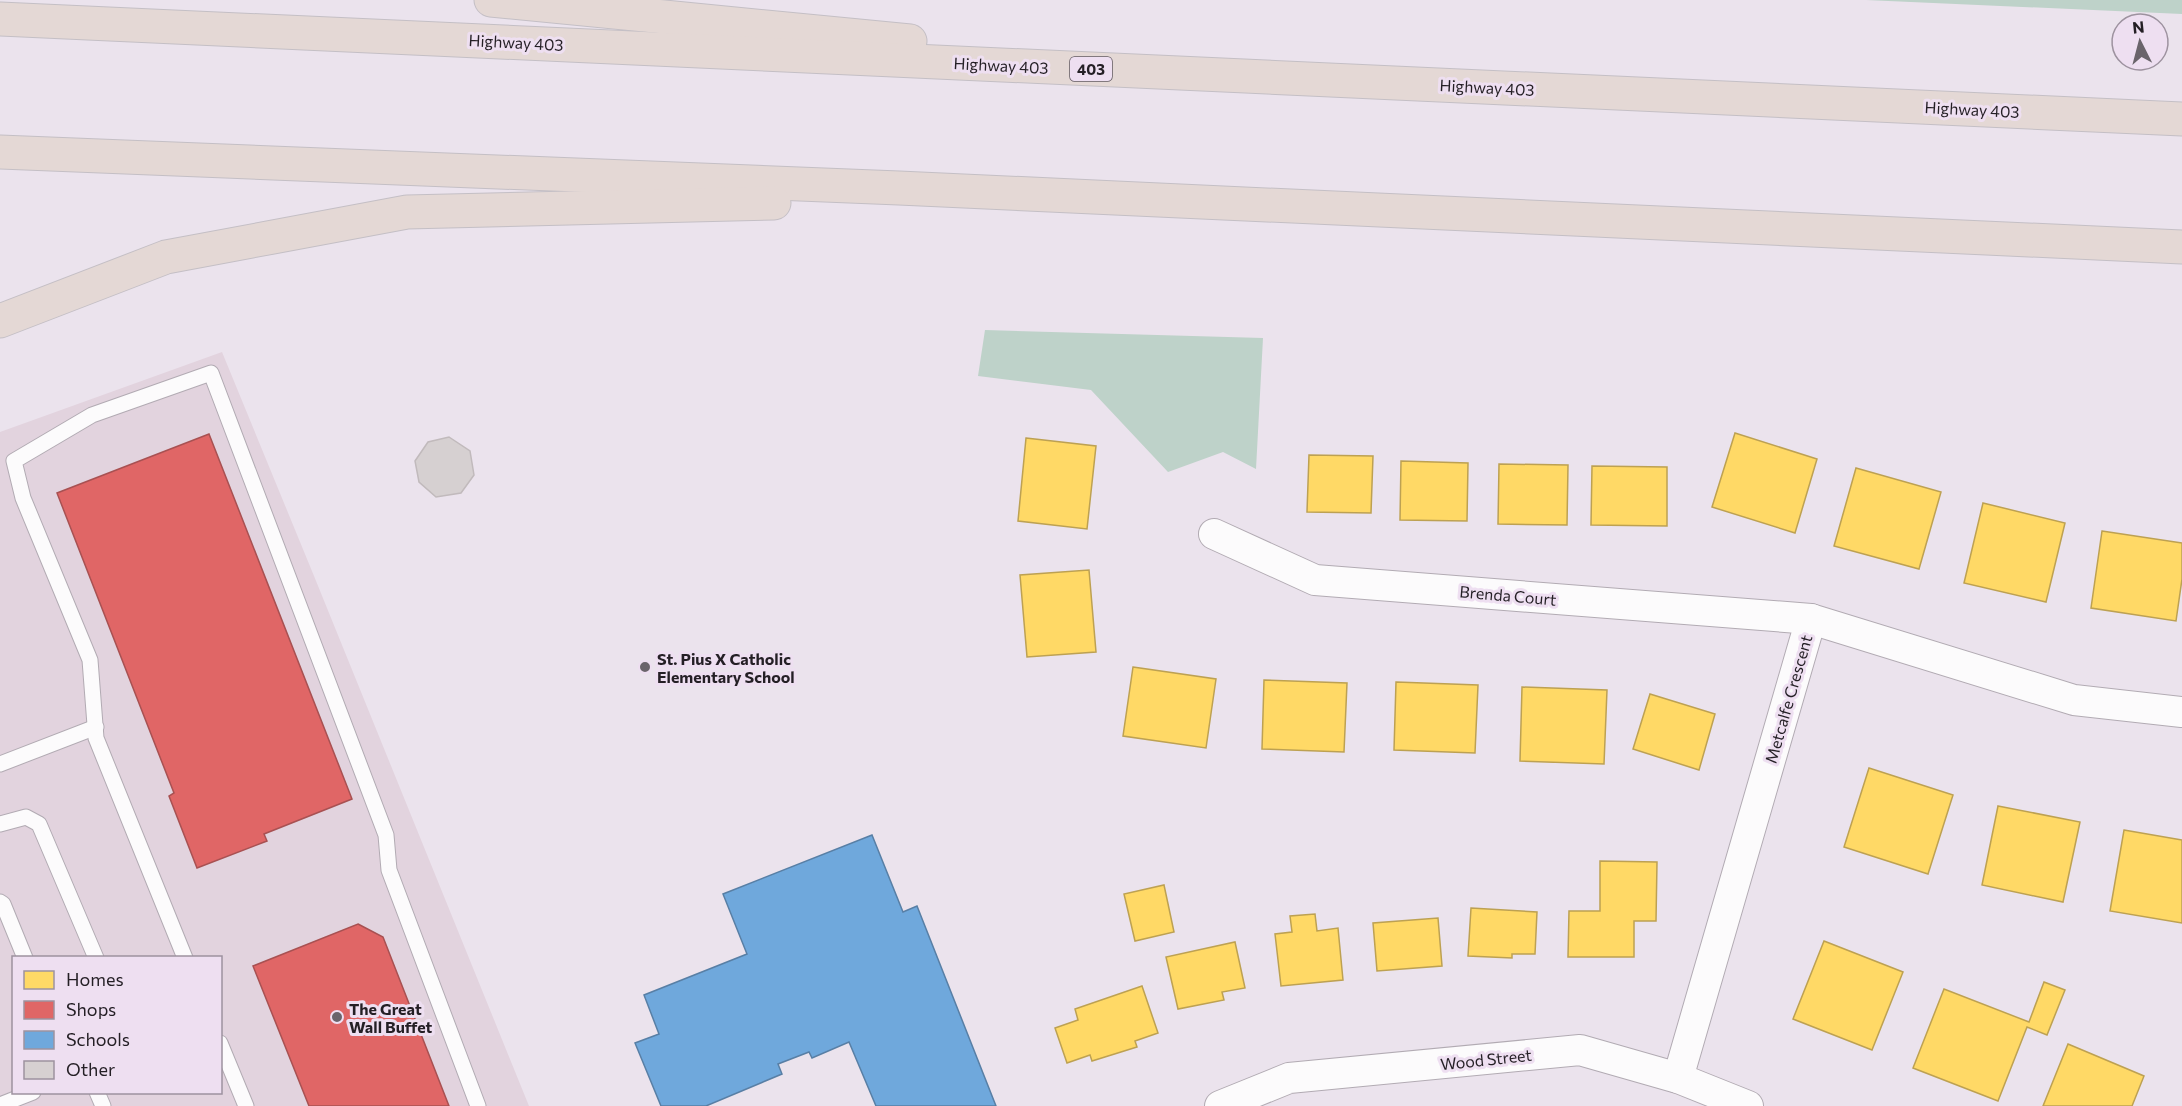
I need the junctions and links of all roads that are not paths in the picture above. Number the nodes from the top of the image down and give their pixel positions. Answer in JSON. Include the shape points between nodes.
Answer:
{"nodes":[{"id":1,"x":491,"y":0,"type":"edge"},
{"id":2,"x":0,"y":19,"type":"edge"},
{"id":3,"x":1065,"y":68,"type":"junction"},
{"id":4,"x":2182,"y":119,"type":"edge"},
{"id":5,"x":0,"y":152,"type":"edge"},
{"id":6,"x":899,"y":188,"type":"junction"},
{"id":7,"x":2182,"y":247,"type":"edge"},
{"id":8,"x":0,"y":321,"type":"edge"},
{"id":9,"x":1214,"y":534,"type":"dead end"},
{"id":10,"x":1811,"y":619,"type":"junction"},
{"id":11,"x":2182,"y":712,"type":"edge"},
{"id":12,"x":96,"y":727,"type":"junction"},
{"id":13,"x":0,"y":764,"type":"edge"},
{"id":14,"x":0,"y":824,"type":"edge"},
{"id":15,"x":0,"y":903,"type":"edge"},
{"id":16,"x":25,"y":956,"type":"edge"},
{"id":17,"x":96,"y":956,"type":"edge"},
{"id":18,"x":185,"y":956,"type":"edge"},
{"id":19,"x":222,"y":1048,"type":"edge"},
{"id":20,"x":1678,"y":1078,"type":"junction"},
{"id":21,"x":28,"y":1094,"type":"edge"},
{"id":22,"x":0,"y":1106,"type":"edge"},
{"id":23,"x":246,"y":1106,"type":"edge"},
{"id":24,"x":478,"y":1106,"type":"edge"},
{"id":25,"x":1220,"y":1106,"type":"edge"},
{"id":26,"x":1748,"y":1106,"type":"edge"}],
"edges":[{"from":1,"to":3,"type":"highway","via":[[893,38]]},
{"from":2,"to":3,"type":"highway","name":"Highway 403","number":"403"},
{"from":3,"to":4,"type":"highway","name":"Highway 403","number":"403"},
{"from":5,"to":6,"type":"highway"},
{"from":6,"to":7,"type":"highway"},
{"from":6,"to":8,"type":"highway","via":[[777,203],[406,212],[166,257]]},
{"from":9,"to":10,"type":"street","name":"Brenda Court","via":[[1315,580]]},
{"from":10,"to":11,"type":"street","name":"Metcalfe Crescent","via":[[2074,700]]},
{"from":10,"to":20,"type":"street","name":"Metcalfe Crescent"},
{"from":12,"to":13,"type":"lane"},
{"from":12,"to":18,"type":"lane","via":[[96,738]]},
{"from":12,"to":24,"type":"lane","via":[[90,660],[24,498],[14,461],[92,415],[211,373],[386,835],[388,870]]},
{"from":14,"to":17,"type":"lane","via":[[26,817],[39,824]]},
{"from":15,"to":16,"type":"lane"},
{"from":19,"to":23,"type":"lane"},
{"from":20,"to":25,"type":"street","name":"Wood Street","via":[[1580,1050],[1289,1078]]},
{"from":20,"to":26,"type":"street","name":"Wood Street"},
{"from":21,"to":22,"type":"lane"}]}
